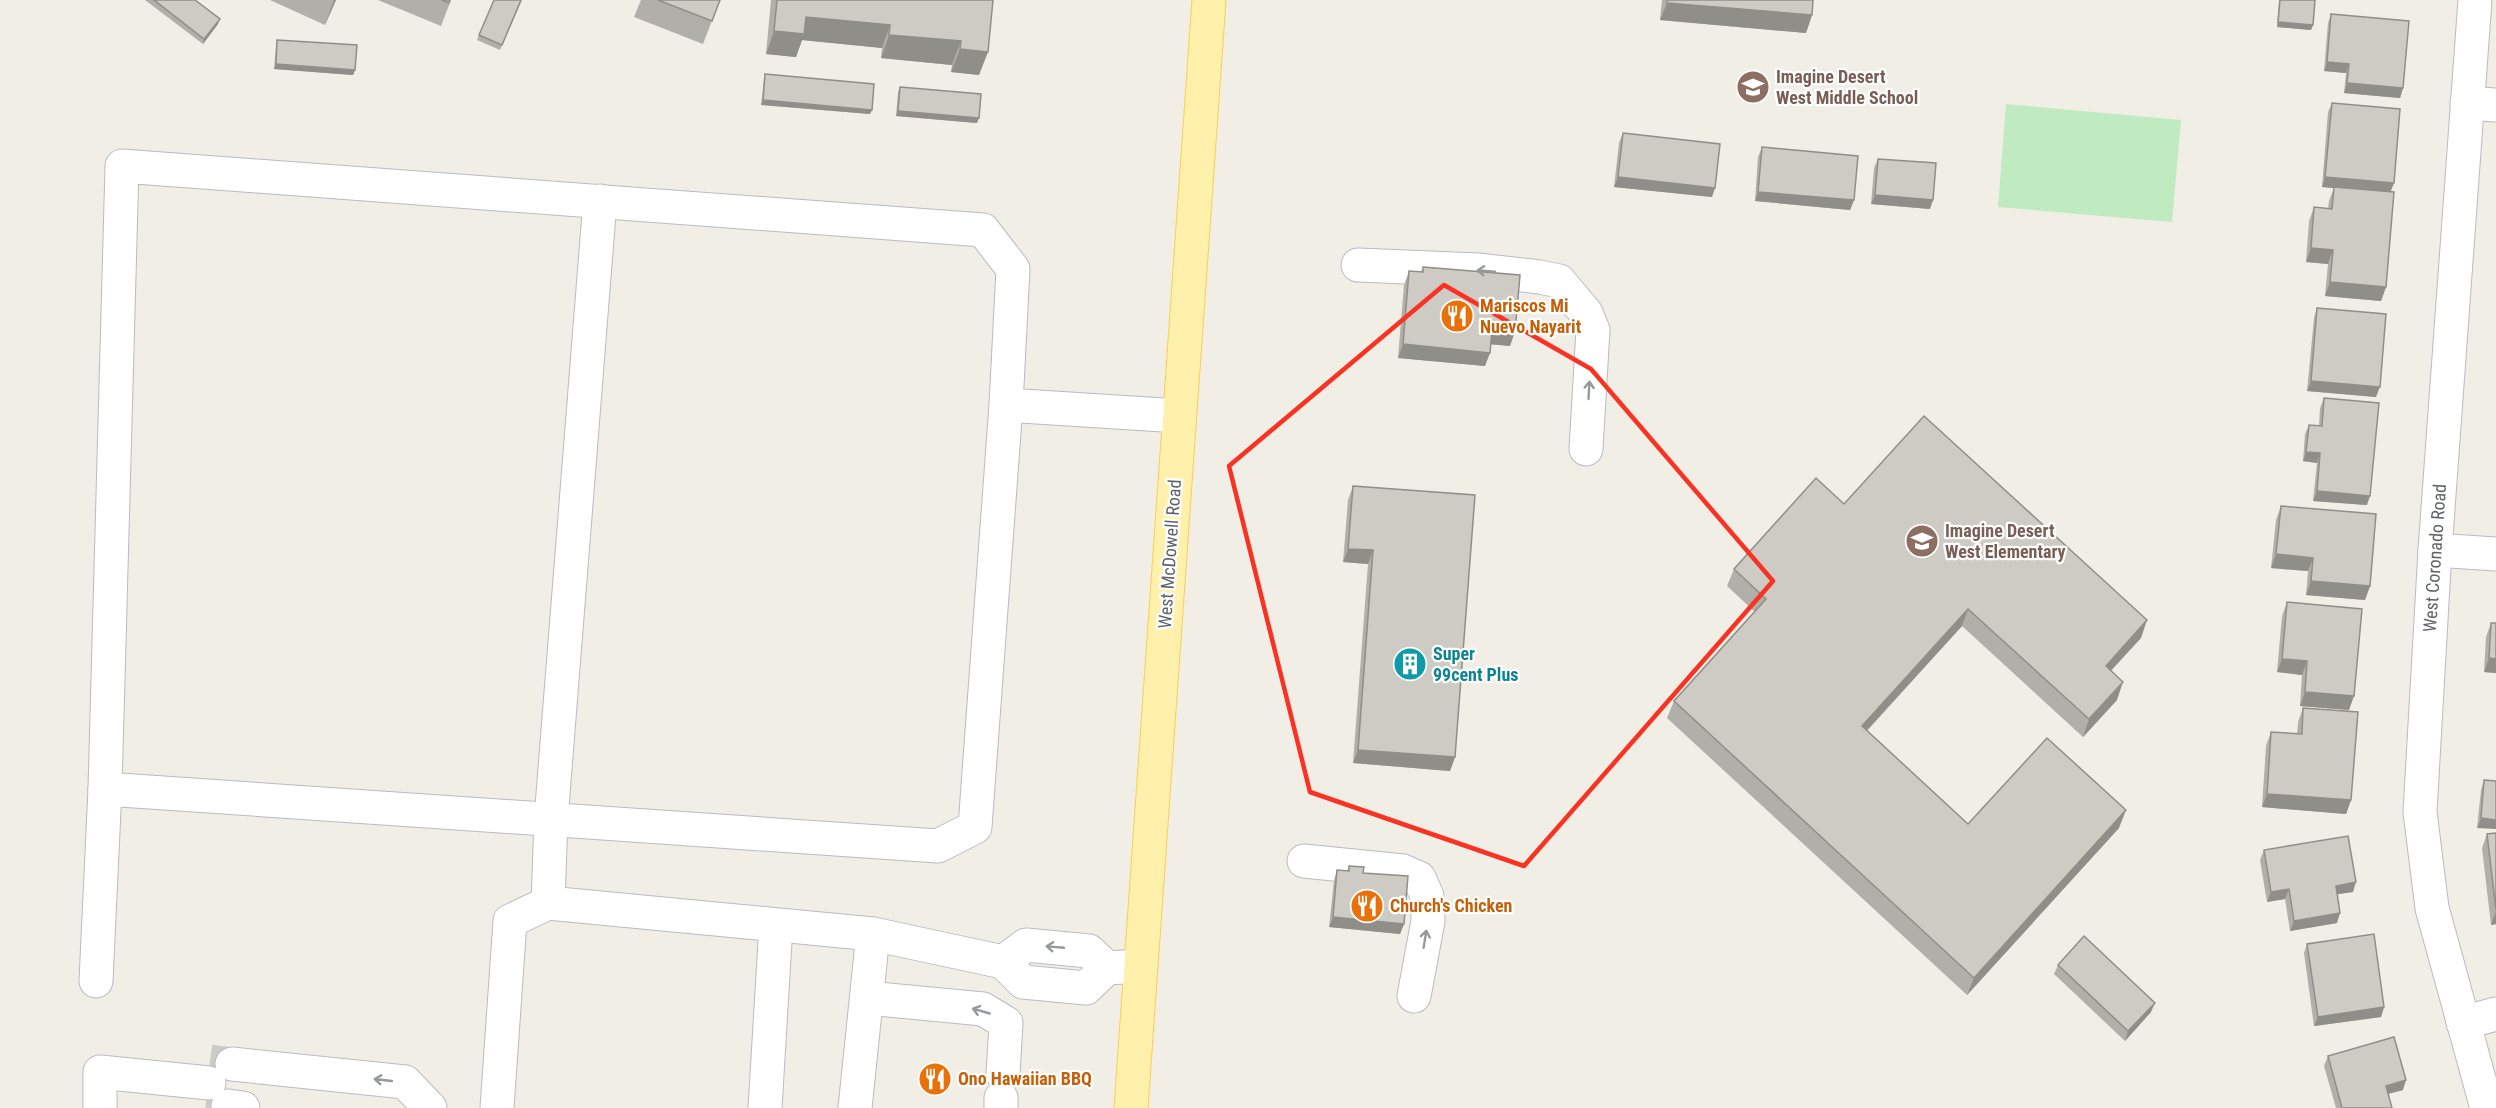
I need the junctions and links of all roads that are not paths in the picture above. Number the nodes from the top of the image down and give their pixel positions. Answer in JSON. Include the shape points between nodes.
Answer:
{"nodes":[{"id":1,"x":1209,"y":0,"type":"edge"},
{"id":2,"x":2475,"y":0,"type":"edge"},
{"id":3,"x":2481,"y":104,"type":"edge"},
{"id":4,"x":600,"y":201,"type":"junction"},
{"id":5,"x":1358,"y":265,"type":"dead end"},
{"id":6,"x":1006,"y":405,"type":"junction"},
{"id":7,"x":1179,"y":416,"type":"junction"},
{"id":8,"x":1586,"y":449,"type":"dead end"},
{"id":9,"x":2435,"y":550,"type":"junction"},
{"id":10,"x":2496,"y":554,"type":"edge"},
{"id":11,"x":105,"y":789,"type":"junction"},
{"id":12,"x":551,"y":819,"type":"junction"},
{"id":13,"x":1304,"y":861,"type":"dead end"},
{"id":14,"x":548,"y":903,"type":"junction"},
{"id":15,"x":776,"y":925,"type":"junction"},
{"id":16,"x":873,"y":934,"type":"junction"},
{"id":17,"x":1140,"y":966,"type":"junction"},
{"id":18,"x":96,"y":981,"type":"dead end"},
{"id":19,"x":1414,"y":996,"type":"dead end"},
{"id":20,"x":867,"y":998,"type":"junction"},
{"id":21,"x":2496,"y":1014,"type":"edge"},
{"id":22,"x":2463,"y":1023,"type":"junction"},
{"id":23,"x":223,"y":1087,"type":"edge"},
{"id":24,"x":1002,"y":1094,"type":"edge"},
{"id":25,"x":100,"y":1108,"type":"edge"},
{"id":26,"x":431,"y":1108,"type":"edge"},
{"id":27,"x":497,"y":1108,"type":"edge"},
{"id":28,"x":765,"y":1108,"type":"edge"},
{"id":29,"x":855,"y":1108,"type":"edge"},
{"id":30,"x":1131,"y":1108,"type":"edge"},
{"id":31,"x":2487,"y":1108,"type":"edge"}],
"edges":[{"from":1,"to":7,"type":"main road","name":"West McDowell Road"},
{"from":2,"to":3,"type":"street","name":"West Coronado Road"},
{"from":3,"to":9,"type":"street","name":"West Coronado Road"},
{"from":4,"to":6,"type":"street","via":[[983,230],[1013,269]]},
{"from":4,"to":11,"type":"street","via":[[122,166]]},
{"from":4,"to":12,"type":"street"},
{"from":8,"to":5,"type":"street","one_way":true,"via":[[1593,330],[1586,313],[1559,281],[1478,270]]},
{"from":6,"to":7,"type":"street"},
{"from":6,"to":12,"type":"street","via":[[975,827],[938,846]]},
{"from":7,"to":17,"type":"main road","name":"West McDowell Road"},
{"from":9,"to":10,"type":"street"},
{"from":9,"to":22,"type":"street","name":"West Coronado Road","via":[[2420,812],[2432,908]]},
{"from":11,"to":12,"type":"street"},
{"from":11,"to":18,"type":"street"},
{"from":12,"to":14,"type":"street"},
{"from":19,"to":13,"type":"street","one_way":true,"via":[[1428,921],[1427,896],[1419,878],[1403,871]]},
{"from":14,"to":15,"type":"street"},
{"from":14,"to":27,"type":"street","via":[[510,921]]},
{"from":15,"to":16,"type":"street"},
{"from":15,"to":28,"type":"street"},
{"from":16,"to":17,"type":"street","via":[[1003,962],[1026,945],[1089,951],[1107,968]]},
{"from":16,"to":20,"type":"street"},
{"from":17,"to":30,"type":"main road","name":"West McDowell Road"},
{"from":24,"to":20,"type":"street","one_way":true,"via":[[1006,1023],[983,1009]]},
{"from":20,"to":29,"type":"street"},
{"from":21,"to":22,"type":"street"},
{"from":22,"to":31,"type":"street","name":"West Coronado Road"},
{"from":23,"to":25,"type":"street","via":[[170,1057],[118,1073],[100,1072]]},
{"from":26,"to":23,"type":"street","one_way":true}]}
